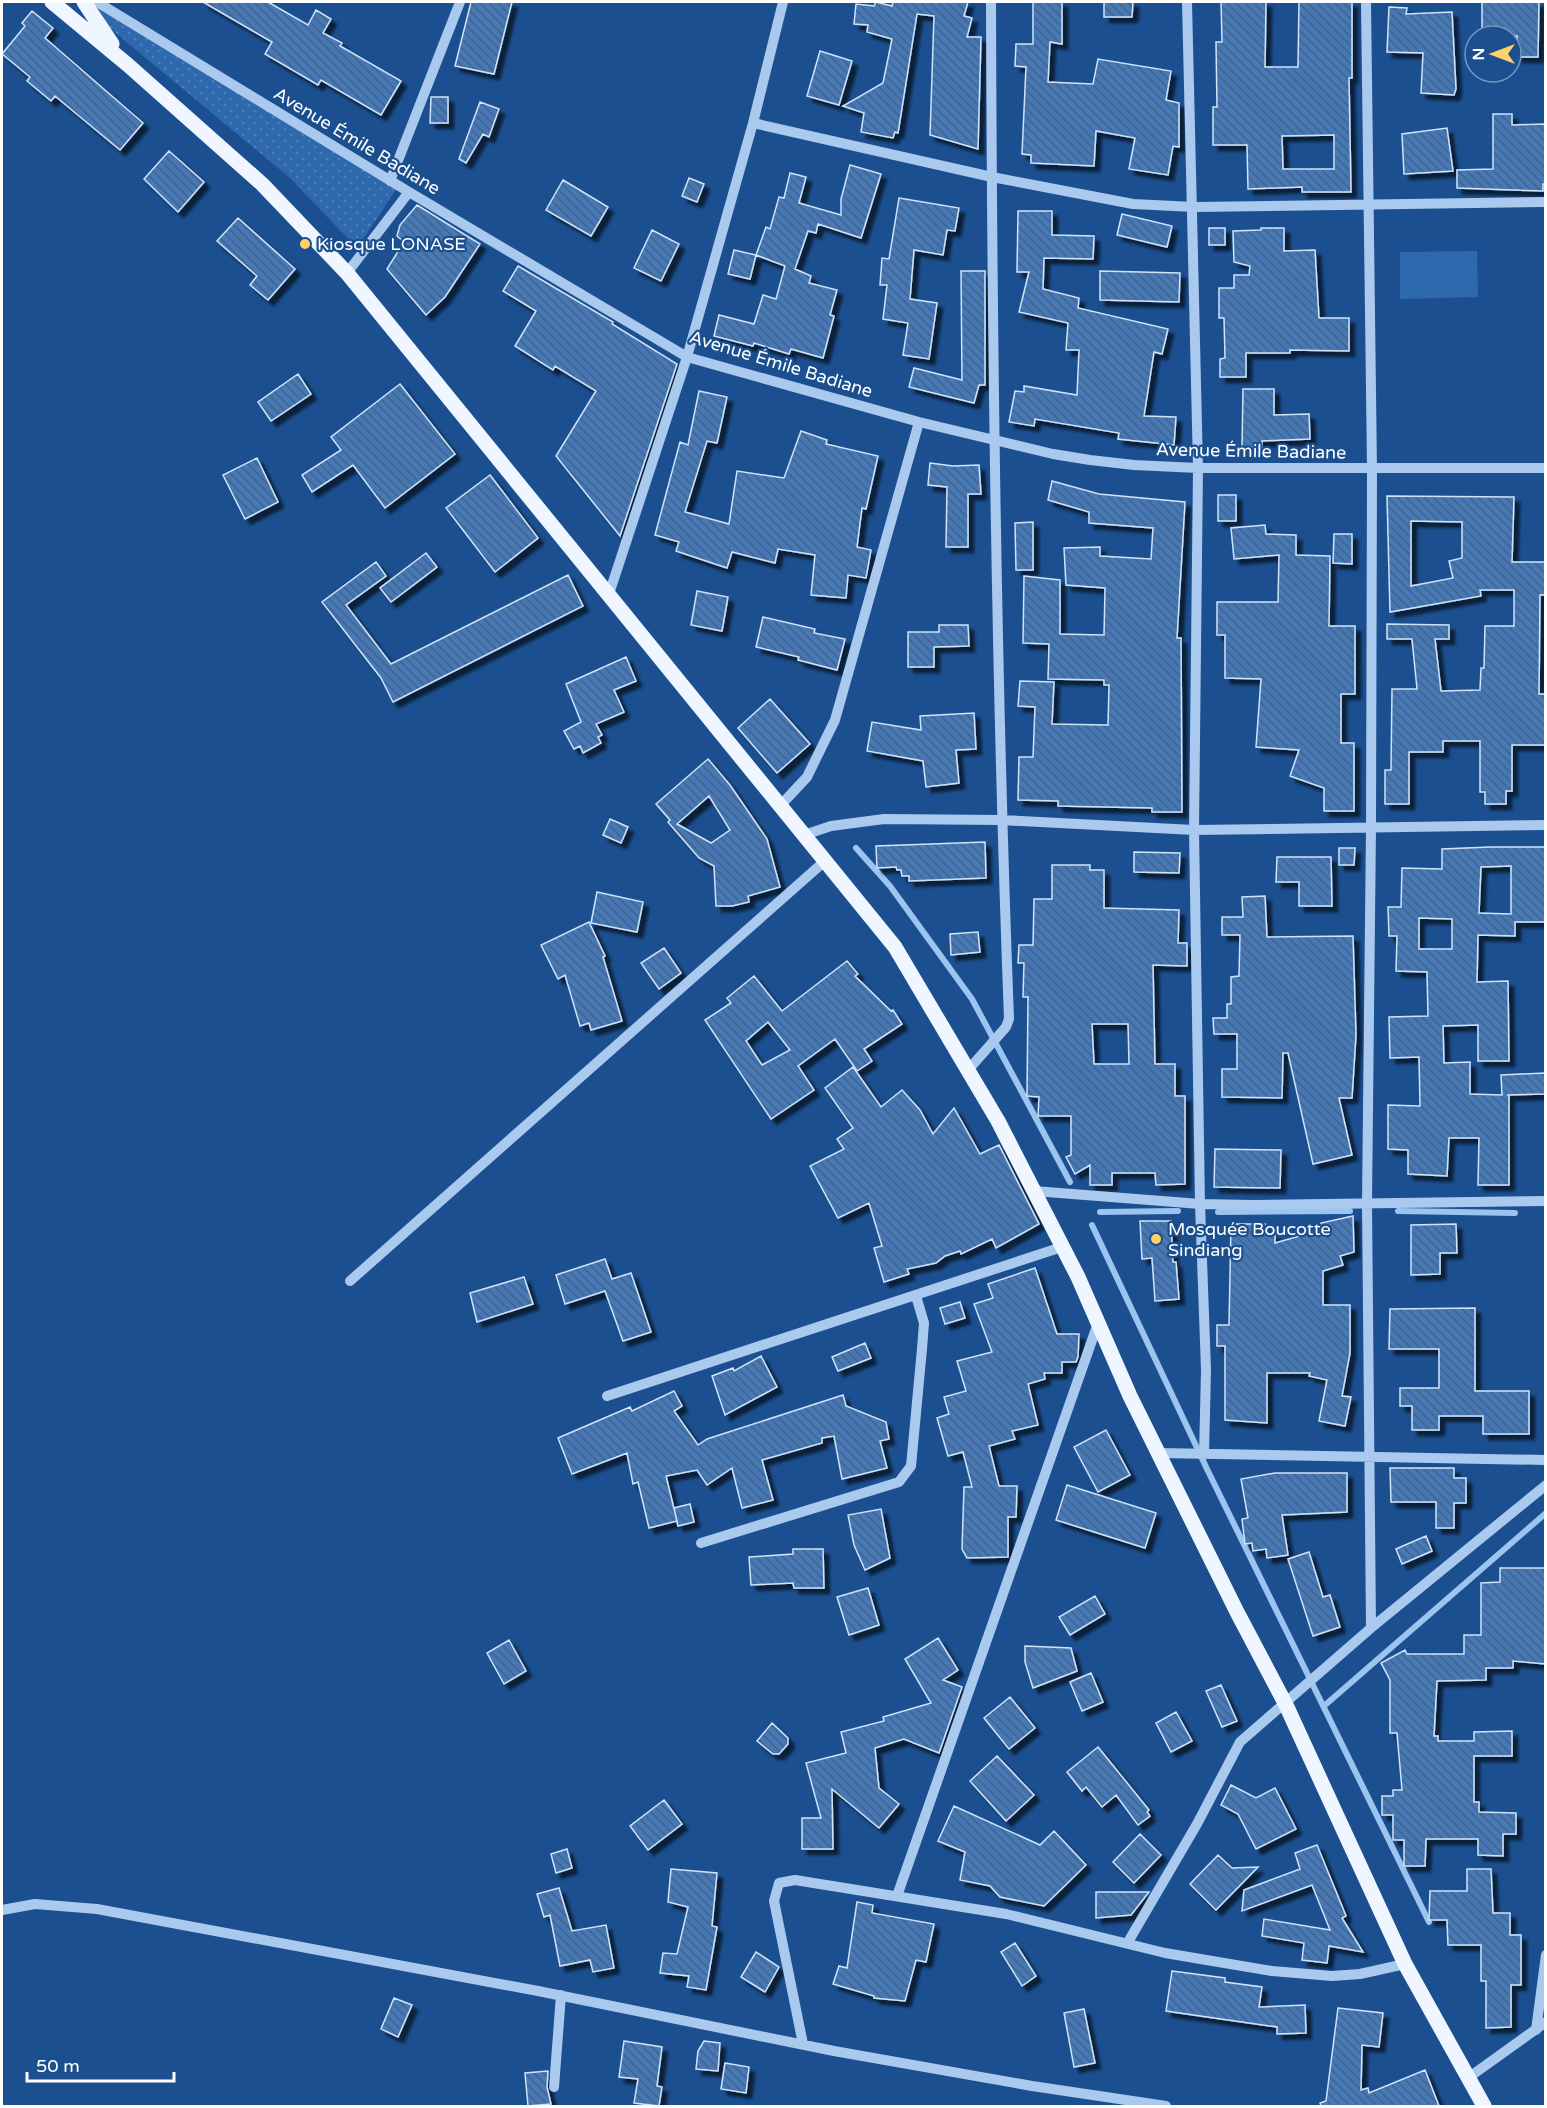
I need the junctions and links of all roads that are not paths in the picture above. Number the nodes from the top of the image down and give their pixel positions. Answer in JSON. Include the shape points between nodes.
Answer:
{"nodes":[{"id":1,"x":52,"y":2,"type":"edge"},
{"id":2,"x":84,"y":2,"type":"edge"},
{"id":3,"x":97,"y":2,"type":"edge"},
{"id":4,"x":460,"y":2,"type":"edge"},
{"id":5,"x":783,"y":2,"type":"edge"},
{"id":6,"x":991,"y":2,"type":"edge"},
{"id":7,"x":1187,"y":2,"type":"edge"},
{"id":8,"x":1366,"y":2,"type":"edge"},
{"id":9,"x":128,"y":65,"type":"junction"},
{"id":10,"x":753,"y":123,"type":"junction"},
{"id":11,"x":992,"y":177,"type":"junction"},
{"id":12,"x":390,"y":181,"type":"junction"},
{"id":13,"x":409,"y":192,"type":"junction"},
{"id":14,"x":1545,"y":202,"type":"edge"},
{"id":15,"x":1369,"y":205,"type":"junction"},
{"id":16,"x":1194,"y":207,"type":"junction"},
{"id":17,"x":346,"y":273,"type":"junction"},
{"id":18,"x":687,"y":357,"type":"junction"},
{"id":19,"x":919,"y":422,"type":"junction"},
{"id":20,"x":992,"y":440,"type":"junction"},
{"id":21,"x":1198,"y":468,"type":"junction"},
{"id":22,"x":1545,"y":468,"type":"edge"},
{"id":23,"x":1372,"y":469,"type":"junction"},
{"id":24,"x":608,"y":597,"type":"junction"},
{"id":25,"x":779,"y":807,"type":"junction"},
{"id":26,"x":1001,"y":820,"type":"junction"},
{"id":27,"x":1545,"y":825,"type":"edge"},
{"id":28,"x":1371,"y":827,"type":"junction"},
{"id":29,"x":1194,"y":830,"type":"junction"},
{"id":30,"x":804,"y":835,"type":"junction"},
{"id":31,"x":826,"y":860,"type":"junction"},
{"id":32,"x":969,"y":1069,"type":"junction"},
{"id":33,"x":1034,"y":1191,"type":"junction"},
{"id":34,"x":1545,"y":1201,"type":"edge"},
{"id":35,"x":1366,"y":1203,"type":"junction"},
{"id":36,"x":1200,"y":1204,"type":"junction"},
{"id":37,"x":1062,"y":1246,"type":"junction"},
{"id":38,"x":351,"y":1281,"type":"dead end"},
{"id":39,"x":916,"y":1296,"type":"junction"},
{"id":40,"x":1098,"y":1326,"type":"junction"},
{"id":41,"x":607,"y":1396,"type":"dead end"},
{"id":42,"x":1158,"y":1453,"type":"junction"},
{"id":43,"x":1204,"y":1455,"type":"junction"},
{"id":44,"x":1371,"y":1456,"type":"junction"},
{"id":45,"x":1545,"y":1460,"type":"edge"},
{"id":46,"x":1545,"y":1485,"type":"edge"},
{"id":47,"x":701,"y":1543,"type":"dead end"},
{"id":48,"x":1371,"y":1628,"type":"junction"},
{"id":49,"x":1286,"y":1705,"type":"junction"},
{"id":50,"x":897,"y":1896,"type":"junction"},
{"id":51,"x":2,"y":1910,"type":"edge"},
{"id":52,"x":1128,"y":1942,"type":"junction"},
{"id":53,"x":1545,"y":1955,"type":"edge"},
{"id":54,"x":1405,"y":1964,"type":"junction"},
{"id":55,"x":561,"y":1995,"type":"junction"},
{"id":56,"x":1545,"y":2022,"type":"edge"},
{"id":57,"x":1536,"y":2030,"type":"junction"},
{"id":58,"x":803,"y":2043,"type":"junction"},
{"id":59,"x":1468,"y":2078,"type":"junction"},
{"id":60,"x":554,"y":2087,"type":"dead end"},
{"id":61,"x":1166,"y":2106,"type":"edge"},
{"id":62,"x":1484,"y":2106,"type":"edge"}],
"edges":[{"from":1,"to":9,"type":"main road"},
{"from":2,"to":9,"type":"main road"},
{"from":3,"to":12,"type":"street","name":"Avenue Émile Badiane"},
{"from":4,"to":12,"type":"street"},
{"from":5,"to":10,"type":"street"},
{"from":6,"to":11,"type":"street"},
{"from":7,"to":16,"type":"street"},
{"from":8,"to":15,"type":"street"},
{"from":9,"to":17,"type":"main road","via":[[262,184]]},
{"from":10,"to":11,"type":"street"},
{"from":10,"to":18,"type":"street"},
{"from":11,"to":16,"type":"street","via":[[1133,204]]},
{"from":11,"to":20,"type":"street"},
{"from":12,"to":13,"type":"street","name":"Avenue Émile Badiane"},
{"from":13,"to":17,"type":"street"},
{"from":13,"to":18,"type":"street","name":"Avenue Émile Badiane"},
{"from":14,"to":15,"type":"street"},
{"from":15,"to":16,"type":"street"},
{"from":15,"to":23,"type":"street"},
{"from":16,"to":21,"type":"street"},
{"from":17,"to":24,"type":"main road"},
{"from":18,"to":19,"type":"street","name":"Avenue Émile Badiane"},
{"from":18,"to":24,"type":"street"},
{"from":19,"to":20,"type":"street","name":"Avenue Émile Badiane"},
{"from":19,"to":25,"type":"street","via":[[835,720],[807,777]]},
{"from":20,"to":21,"type":"street","name":"Avenue Émile Badiane","via":[[1090,460]]},
{"from":20,"to":26,"type":"street"},
{"from":21,"to":23,"type":"street","name":"Avenue Émile Badiane"},
{"from":21,"to":29,"type":"street"},
{"from":22,"to":23,"type":"street","name":"Avenue Émile Badiane"},
{"from":23,"to":28,"type":"street"},
{"from":24,"to":25,"type":"main road"},
{"from":25,"to":30,"type":"main road"},
{"from":26,"to":29,"type":"street"},
{"from":26,"to":30,"type":"street","via":[[865,820]]},
{"from":26,"to":32,"type":"street","via":[[1009,1018],[1006,1027]]},
{"from":27,"to":28,"type":"street"},
{"from":28,"to":29,"type":"street"},
{"from":28,"to":35,"type":"street"},
{"from":29,"to":36,"type":"street"},
{"from":30,"to":31,"type":"main road"},
{"from":31,"to":32,"type":"main road","via":[[895,947]]},
{"from":31,"to":38,"type":"street"},
{"from":32,"to":33,"type":"main road"},
{"from":33,"to":36,"type":"street"},
{"from":33,"to":37,"type":"main road"},
{"from":34,"to":35,"type":"street"},
{"from":35,"to":36,"type":"street"},
{"from":35,"to":44,"type":"street"},
{"from":36,"to":43,"type":"street","via":[[1207,1417]]},
{"from":37,"to":39,"type":"street"},
{"from":37,"to":40,"type":"main road"},
{"from":39,"to":41,"type":"street"},
{"from":39,"to":47,"type":"street","via":[[924,1323],[922,1349],[911,1466],[899,1482]]},
{"from":40,"to":42,"type":"main road"},
{"from":40,"to":50,"type":"street"},
{"from":42,"to":43,"type":"street"},
{"from":42,"to":49,"type":"main road"},
{"from":43,"to":44,"type":"street"},
{"from":44,"to":45,"type":"street"},
{"from":44,"to":48,"type":"street"},
{"from":46,"to":48,"type":"street"},
{"from":48,"to":49,"type":"street"},
{"from":49,"to":52,"type":"street","via":[[1239,1742],[1197,1824]]},
{"from":49,"to":54,"type":"main road"},
{"from":50,"to":52,"type":"street","via":[[1006,1914]]},
{"from":50,"to":58,"type":"street","via":[[795,1880],[779,1884],[774,1901]]},
{"from":51,"to":55,"type":"street","via":[[35,1904],[98,1909]]},
{"from":52,"to":54,"type":"street","via":[[1165,1953],[1260,1969],[1332,1976]]},
{"from":53,"to":57,"type":"street"},
{"from":54,"to":59,"type":"main road"},
{"from":55,"to":58,"type":"street"},
{"from":55,"to":60,"type":"street"},
{"from":56,"to":57,"type":"street"},
{"from":57,"to":59,"type":"street"},
{"from":58,"to":61,"type":"street","via":[[1032,2086]]},
{"from":59,"to":62,"type":"main road"}]}
